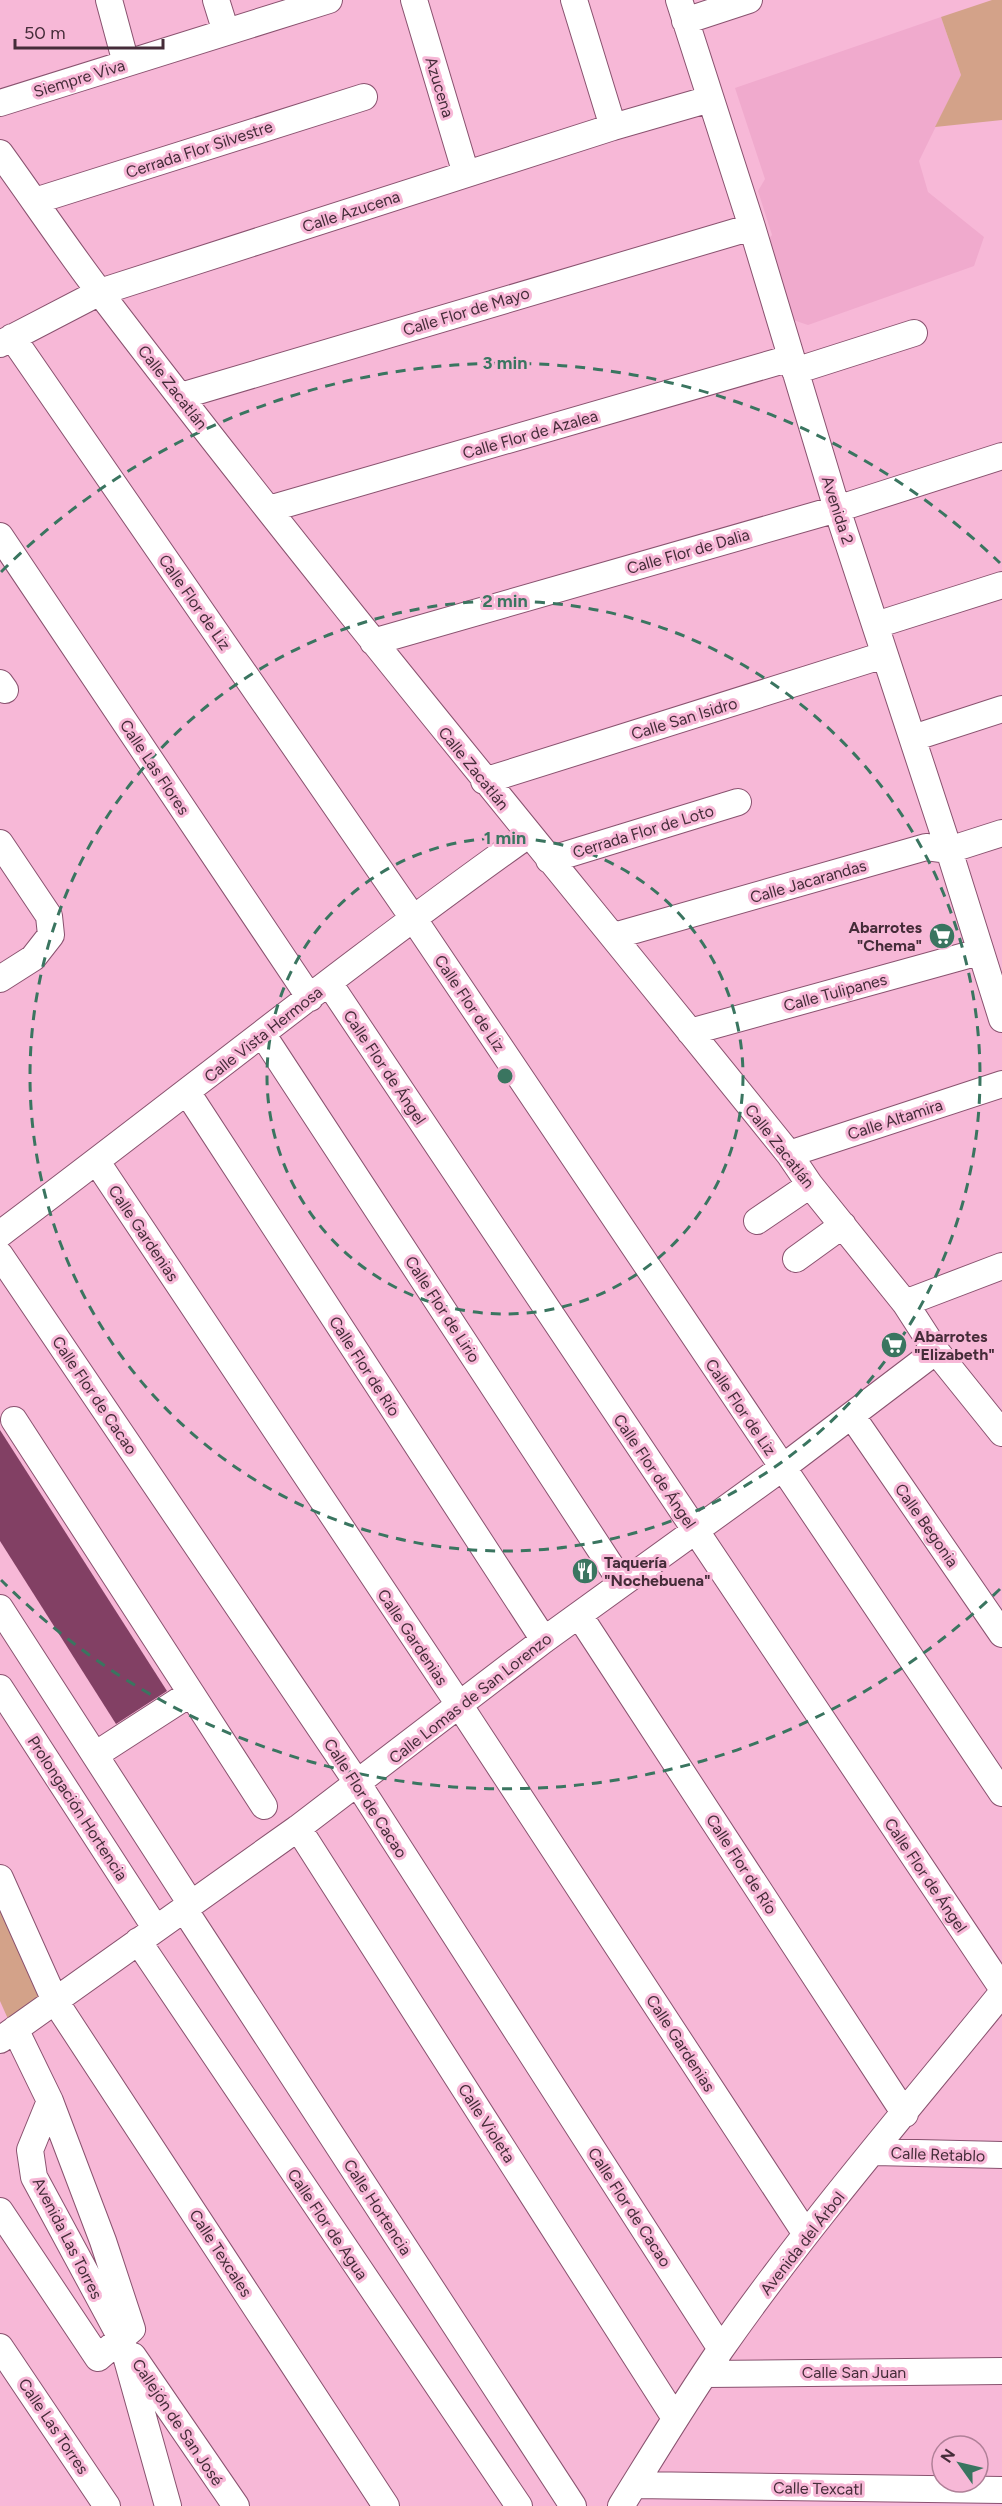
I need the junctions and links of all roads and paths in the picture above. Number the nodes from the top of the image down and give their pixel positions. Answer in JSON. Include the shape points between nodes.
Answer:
{"nodes":[{"id":1,"x":109,"y":0,"type":"edge"},
{"id":2,"x":216,"y":0,"type":"edge"},
{"id":3,"x":329,"y":0,"type":"edge"},
{"id":4,"x":414,"y":0,"type":"edge"},
{"id":5,"x":574,"y":0,"type":"edge"},
{"id":6,"x":749,"y":0,"type":"edge"},
{"id":7,"x":682,"y":11,"type":"edge"},
{"id":8,"x":226,"y":32,"type":"junction"},
{"id":9,"x":126,"y":63,"type":"junction"},
{"id":10,"x":364,"y":97,"type":"dead end"},
{"id":11,"x":710,"y":99,"type":"junction"},
{"id":12,"x":0,"y":103,"type":"edge"},
{"id":13,"x":613,"y":127,"type":"junction"},
{"id":14,"x":0,"y":153,"type":"edge"},
{"id":15,"x":466,"y":174,"type":"junction"},
{"id":16,"x":35,"y":201,"type":"junction"},
{"id":17,"x":752,"y":227,"type":"junction"},
{"id":18,"x":100,"y":292,"type":"junction"},
{"id":19,"x":914,"y":333,"type":"dead end"},
{"id":20,"x":6,"y":341,"type":"edge"},
{"id":21,"x":793,"y":365,"type":"junction"},
{"id":22,"x":181,"y":396,"type":"junction"},
{"id":23,"x":1002,"y":456,"type":"edge"},
{"id":24,"x":269,"y":509,"type":"junction"},
{"id":25,"x":837,"y":509,"type":"junction"},
{"id":26,"x":0,"y":536,"type":"edge"},
{"id":27,"x":1002,"y":585,"type":"edge"},
{"id":28,"x":876,"y":625,"type":"junction"},
{"id":29,"x":373,"y":642,"type":"junction"},
{"id":30,"x":884,"y":655,"type":"junction"},
{"id":31,"x":1002,"y":709,"type":"edge"},
{"id":32,"x":913,"y":738,"type":"junction"},
{"id":33,"x":484,"y":781,"type":"junction"},
{"id":34,"x":738,"y":802,"type":"dead end"},
{"id":35,"x":1002,"y":833,"type":"edge"},
{"id":36,"x":528,"y":835,"type":"junction"},
{"id":37,"x":0,"y":843,"type":"edge"},
{"id":38,"x":949,"y":850,"type":"junction"},
{"id":39,"x":549,"y":860,"type":"junction"},
{"id":40,"x":412,"y":918,"type":"junction"},
{"id":41,"x":614,"y":936,"type":"junction"},
{"id":42,"x":989,"y":962,"type":"edge"},
{"id":43,"x":0,"y":979,"type":"edge"},
{"id":44,"x":320,"y":991,"type":"junction"},
{"id":45,"x":1002,"y":1019,"type":"edge"},
{"id":46,"x":690,"y":1032,"type":"junction"},
{"id":47,"x":263,"y":1035,"type":"junction"},
{"id":48,"x":1002,"y":1084,"type":"edge"},
{"id":49,"x":187,"y":1092,"type":"junction"},
{"id":50,"x":789,"y":1154,"type":"junction"},
{"id":51,"x":97,"y":1162,"type":"junction"},
{"id":52,"x":810,"y":1185,"type":"junction"},
{"id":53,"x":757,"y":1221,"type":"dead end"},
{"id":54,"x":843,"y":1225,"type":"junction"},
{"id":55,"x":0,"y":1234,"type":"edge"},
{"id":56,"x":0,"y":1255,"type":"edge"},
{"id":57,"x":796,"y":1259,"type":"dead end"},
{"id":58,"x":1002,"y":1266,"type":"edge"},
{"id":59,"x":904,"y":1303,"type":"junction"},
{"id":60,"x":936,"y":1351,"type":"junction"},
{"id":61,"x":852,"y":1416,"type":"junction"},
{"id":62,"x":14,"y":1420,"type":"dead end"},
{"id":63,"x":1002,"y":1433,"type":"edge"},
{"id":64,"x":782,"y":1468,"type":"junction"},
{"id":65,"x":696,"y":1531,"type":"junction"},
{"id":66,"x":622,"y":1583,"type":"junction"},
{"id":67,"x":0,"y":1608,"type":"edge"},
{"id":68,"x":579,"y":1615,"type":"junction"},
{"id":69,"x":1002,"y":1634,"type":"edge"},
{"id":70,"x":544,"y":1640,"type":"junction"},
{"id":71,"x":0,"y":1688,"type":"edge"},
{"id":72,"x":191,"y":1693,"type":"junction"},
{"id":73,"x":460,"y":1706,"type":"junction"},
{"id":74,"x":95,"y":1755,"type":"junction"},
{"id":75,"x":358,"y":1784,"type":"junction"},
{"id":76,"x":1002,"y":1793,"type":"edge"},
{"id":77,"x":264,"y":1806,"type":"dead end"},
{"id":78,"x":298,"y":1828,"type":"junction"},
{"id":79,"x":0,"y":1878,"type":"edge"},
{"id":80,"x":188,"y":1906,"type":"junction"},
{"id":81,"x":147,"y":1935,"type":"junction"},
{"id":82,"x":1002,"y":1988,"type":"edge"},
{"id":83,"x":1002,"y":1994,"type":"edge"},
{"id":84,"x":55,"y":2001,"type":"junction"},
{"id":85,"x":5,"y":2033,"type":"edge"},
{"id":86,"x":50,"y":2101,"type":"junction"},
{"id":87,"x":905,"y":2114,"type":"junction"},
{"id":88,"x":875,"y":2152,"type":"junction"},
{"id":89,"x":1002,"y":2156,"type":"edge"},
{"id":90,"x":0,"y":2211,"type":"edge"},
{"id":91,"x":806,"y":2235,"type":"junction"},
{"id":92,"x":121,"y":2338,"type":"junction"},
{"id":93,"x":0,"y":2347,"type":"edge"},
{"id":94,"x":721,"y":2349,"type":"junction"},
{"id":95,"x":1002,"y":2371,"type":"edge"},
{"id":96,"x":705,"y":2374,"type":"junction"},
{"id":97,"x":166,"y":2404,"type":"junction"},
{"id":98,"x":142,"y":2413,"type":"junction"},
{"id":99,"x":675,"y":2418,"type":"junction"},
{"id":100,"x":1002,"y":2490,"type":"edge"},
{"id":101,"x":628,"y":2496,"type":"edge"},
{"id":102,"x":106,"y":2506,"type":"edge"},
{"id":103,"x":168,"y":2506,"type":"edge"},
{"id":104,"x":236,"y":2506,"type":"edge"},
{"id":105,"x":386,"y":2506,"type":"edge"},
{"id":106,"x":519,"y":2506,"type":"edge"},
{"id":107,"x":573,"y":2506,"type":"edge"}],
"edges":[{"from":1,"to":9,"type":"street"},
{"from":2,"to":8,"type":"street"},
{"from":3,"to":8,"type":"street","name":"Siempre Viva"},
{"from":4,"to":15,"type":"street","name":"Azucena"},
{"from":5,"to":13,"type":"street"},
{"from":6,"to":7,"type":"street"},
{"from":7,"to":11,"type":"street","name":"Avenida 2"},
{"from":8,"to":9,"type":"street","name":"Siempre Viva"},
{"from":9,"to":12,"type":"street","name":"Siempre Viva"},
{"from":10,"to":16,"type":"street","name":"Cerrada Flor Silvestre"},
{"from":11,"to":13,"type":"street","name":"Calle Azucena"},
{"from":11,"to":17,"type":"street","name":"Avenida 2"},
{"from":13,"to":15,"type":"street","name":"Calle Azucena"},
{"from":14,"to":16,"type":"street","name":"Calle Zacatlán"},
{"from":15,"to":18,"type":"street","name":"Calle Azucena"},
{"from":16,"to":18,"type":"street","name":"Calle Zacatlán"},
{"from":17,"to":21,"type":"street","name":"Avenida 2"},
{"from":17,"to":22,"type":"street","name":"Calle Flor de Mayo"},
{"from":18,"to":20,"type":"street","name":"Calle Azucena"},
{"from":18,"to":22,"type":"street","name":"Calle Zacatlán"},
{"from":19,"to":21,"type":"street","name":"Calle Flor de Azalea"},
{"from":20,"to":40,"type":"street","name":"Calle Flor de Liz"},
{"from":21,"to":24,"type":"street","name":"Calle Flor de Azalea"},
{"from":21,"to":25,"type":"street","name":"Avenida 2"},
{"from":22,"to":24,"type":"street","name":"Calle Zacatlán"},
{"from":23,"to":25,"type":"street","name":"Calle Flor de Dalia"},
{"from":24,"to":29,"type":"street","name":"Calle Zacatlán"},
{"from":25,"to":28,"type":"street","name":"Avenida 2"},
{"from":25,"to":29,"type":"street","name":"Calle Flor de Dalia"},
{"from":26,"to":44,"type":"street","name":"Calle Las Flores"},
{"from":27,"to":28,"type":"street"},
{"from":28,"to":30,"type":"street","name":"Avenida 2"},
{"from":29,"to":33,"type":"street","name":"Calle Zacatlán"},
{"from":30,"to":32,"type":"street","name":"Avenida 2"},
{"from":30,"to":33,"type":"street","name":"Calle San Isidro"},
{"from":31,"to":32,"type":"street"},
{"from":32,"to":38,"type":"street","name":"Avenida 2"},
{"from":33,"to":36,"type":"street","name":"Calle Zacatlán"},
{"from":34,"to":39,"type":"street","name":"Cerrada Flor de Loto"},
{"from":35,"to":38,"type":"street","name":"Calle Jacarandas"},
{"from":36,"to":39,"type":"street","name":"Calle Zacatlán"},
{"from":36,"to":40,"type":"street","name":"Calle Vista Hermosa"},
{"from":37,"to":43,"type":"street","via":[[49,916],[51,935],[33,958]]},
{"from":38,"to":41,"type":"street","name":"Calle Jacarandas","via":[[926,847]]},
{"from":38,"to":42,"type":"street","name":"Avenida 2"},
{"from":39,"to":41,"type":"street","name":"Calle Zacatlán"},
{"from":40,"to":44,"type":"street","name":"Calle Vista Hermosa"},
{"from":40,"to":64,"type":"street","name":"Calle Flor de Liz"},
{"from":41,"to":46,"type":"street","name":"Calle Zacatlán"},
{"from":42,"to":45,"type":"street","name":"Avenida 2"},
{"from":42,"to":46,"type":"street","name":"Calle Tulipanes"},
{"from":44,"to":47,"type":"street","name":"Calle Vista Hermosa"},
{"from":44,"to":65,"type":"street","name":"Calle Flor de Ángel"},
{"from":46,"to":50,"type":"street","name":"Calle Zacatlán"},
{"from":47,"to":49,"type":"street","name":"Calle Vista Hermosa"},
{"from":47,"to":66,"type":"street","name":"Calle Flor de Lirio"},
{"from":48,"to":50,"type":"street","name":"Calle Altamira"},
{"from":49,"to":51,"type":"street","name":"Calle Vista Hermosa"},
{"from":49,"to":70,"type":"street","name":"Calle Flor de Río"},
{"from":50,"to":52,"type":"street","name":"Calle Zacatlán"},
{"from":51,"to":55,"type":"street","name":"Calle Vista Hermosa"},
{"from":51,"to":73,"type":"street","name":"Calle Gardenias"},
{"from":52,"to":53,"type":"street"},
{"from":52,"to":54,"type":"street","name":"Calle Zacatlán"},
{"from":54,"to":57,"type":"street"},
{"from":54,"to":59,"type":"street","name":"Calle Zacatlán"},
{"from":56,"to":75,"type":"street","name":"Calle Flor de Cacao"},
{"from":58,"to":59,"type":"street"},
{"from":59,"to":60,"type":"street","name":"Calle Zacatlán"},
{"from":60,"to":61,"type":"street","name":"Calle Lomas de San Lorenzo"},
{"from":60,"to":63,"type":"street","name":"Calle Zacatlán"},
{"from":61,"to":64,"type":"street","name":"Calle Lomas de San Lorenzo"},
{"from":61,"to":69,"type":"street","name":"Calle Begonia"},
{"from":62,"to":72,"type":"street"},
{"from":64,"to":65,"type":"street","name":"Calle Lomas de San Lorenzo"},
{"from":64,"to":76,"type":"street","name":"Calle Flor de Liz"},
{"from":65,"to":66,"type":"street","name":"Calle Lomas de San Lorenzo"},
{"from":65,"to":82,"type":"street","name":"Calle Flor de Ángel"},
{"from":66,"to":68,"type":"street","name":"Calle Lomas de San Lorenzo"},
{"from":67,"to":74,"type":"street","name":"Calle Hortencia"},
{"from":68,"to":70,"type":"street","name":"Calle Lomas de San Lorenzo"},
{"from":68,"to":87,"type":"street","name":"Calle Flor de Río"},
{"from":70,"to":73,"type":"street","name":"Calle Lomas de San Lorenzo"},
{"from":71,"to":81,"type":"street","name":"Prolongación Hortencia"},
{"from":72,"to":74,"type":"street"},
{"from":72,"to":77,"type":"street"},
{"from":73,"to":75,"type":"street","name":"Calle Lomas de San Lorenzo"},
{"from":73,"to":91,"type":"street","name":"Calle Gardenias"},
{"from":74,"to":80,"type":"street","name":"Calle Hortencia"},
{"from":75,"to":78,"type":"street","name":"Calle Lomas de San Lorenzo"},
{"from":75,"to":94,"type":"street","name":"Calle Flor de Cacao"},
{"from":78,"to":80,"type":"street","name":"Calle Lomas de San Lorenzo"},
{"from":78,"to":99,"type":"street","name":"Calle Violeta"},
{"from":79,"to":84,"type":"street","name":"Calle Texcales"},
{"from":80,"to":81,"type":"street","name":"Calle Lomas de San Lorenzo"},
{"from":80,"to":107,"type":"street","name":"Calle Hortencia"},
{"from":81,"to":84,"type":"street","name":"Calle Lomas de San Lorenzo"},
{"from":81,"to":106,"type":"street","name":"Calle Flor de Agua"},
{"from":83,"to":87,"type":"street","name":"Avenida del Árbol"},
{"from":84,"to":85,"type":"street","name":"Calle Lomas de San Lorenzo"},
{"from":84,"to":105,"type":"street","name":"Calle Texcales"},
{"from":85,"to":86,"type":"street","name":"Avenida Las Torres"},
{"from":86,"to":92,"type":"street","name":"Avenida Las Torres","via":[[132,2329]]},
{"from":86,"to":92,"type":"street","name":"Avenida Las Torres","via":[[30,2150],[34,2177]]},
{"from":87,"to":88,"type":"street","name":"Avenida del Árbol"},
{"from":88,"to":89,"type":"street","name":"Calle Retablo"},
{"from":88,"to":91,"type":"street","name":"Avenida del Árbol"},
{"from":90,"to":92,"type":"street","via":[[98,2358]]},
{"from":91,"to":94,"type":"street","name":"Avenida del Árbol"},
{"from":92,"to":97,"type":"street","name":"Callejón de San José"},
{"from":92,"to":98,"type":"street","name":"Avenida Las Torres"},
{"from":93,"to":102,"type":"street","name":"Calle Las Torres"},
{"from":94,"to":96,"type":"street","name":"Avenida del Árbol"},
{"from":95,"to":96,"type":"street","name":"Calle San Juan"},
{"from":96,"to":99,"type":"street","name":"Avenida del Árbol"},
{"from":97,"to":98,"type":"street","via":[[169,2407],[162,2414]]},
{"from":97,"to":104,"type":"street","name":"Callejón de San José"},
{"from":98,"to":103,"type":"street","name":"Avenida Las Torres"},
{"from":99,"to":101,"type":"street","name":"Avenida del Árbol"},
{"from":100,"to":101,"type":"street","name":"Calle Texcatl"}]}
